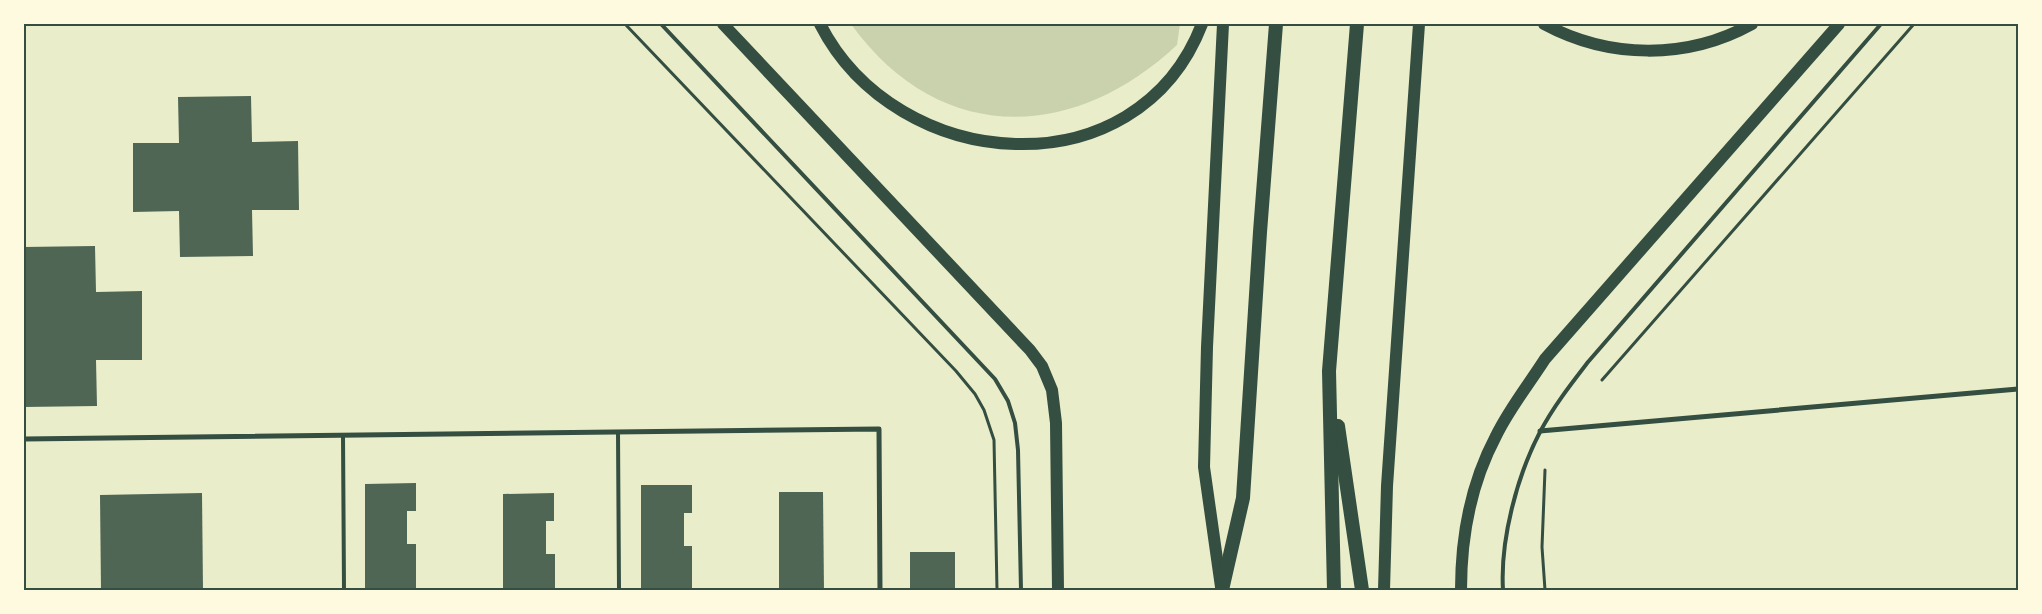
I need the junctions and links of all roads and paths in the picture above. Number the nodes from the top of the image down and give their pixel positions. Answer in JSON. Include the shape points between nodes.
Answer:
{"nodes":[{"id":1,"x":624,"y":24,"type":"edge"},
{"id":2,"x":661,"y":24,"type":"edge"},
{"id":3,"x":723,"y":24,"type":"edge"},
{"id":4,"x":820,"y":24,"type":"edge"},
{"id":5,"x":1202,"y":24,"type":"edge"},
{"id":6,"x":1223,"y":24,"type":"edge"},
{"id":7,"x":1276,"y":24,"type":"edge"},
{"id":8,"x":1357,"y":24,"type":"edge"},
{"id":9,"x":1419,"y":24,"type":"edge"},
{"id":10,"x":1544,"y":24,"type":"edge"},
{"id":11,"x":1752,"y":24,"type":"edge"},
{"id":12,"x":1839,"y":24,"type":"edge"},
{"id":13,"x":1881,"y":24,"type":"edge"},
{"id":14,"x":1914,"y":24,"type":"edge"},
{"id":15,"x":1330,"y":371,"type":"junction"},
{"id":16,"x":1602,"y":380,"type":"dead end"},
{"id":17,"x":2018,"y":389,"type":"edge"},
{"id":18,"x":618,"y":432,"type":"junction"},
{"id":19,"x":1540,"y":432,"type":"junction"},
{"id":20,"x":343,"y":436,"type":"junction"},
{"id":21,"x":24,"y":439,"type":"edge"},
{"id":22,"x":1545,"y":461,"type":"dead end"},
{"id":23,"x":344,"y":590,"type":"edge"},
{"id":24,"x":619,"y":590,"type":"edge"},
{"id":25,"x":880,"y":590,"type":"edge"},
{"id":26,"x":997,"y":590,"type":"edge"},
{"id":27,"x":1021,"y":590,"type":"edge"},
{"id":28,"x":1058,"y":590,"type":"edge"},
{"id":29,"x":1222,"y":590,"type":"edge"},
{"id":30,"x":1334,"y":590,"type":"edge"},
{"id":31,"x":1362,"y":590,"type":"edge"},
{"id":32,"x":1384,"y":590,"type":"edge"},
{"id":33,"x":1462,"y":590,"type":"edge"},
{"id":34,"x":1503,"y":590,"type":"edge"},
{"id":35,"x":1544,"y":590,"type":"edge"}],
"edges":[{"from":1,"to":26,"type":"path","via":[[975,394],[994,440]]},
{"from":2,"to":27,"type":"lane","via":[[995,379],[1008,401],[1015,423]]},
{"from":3,"to":28,"type":"main road","via":[[1042,366],[1052,390],[1056,423]]},
{"from":4,"to":5,"type":"main road","via":[[845,63],[866,85],[918,121],[977,141],[1039,144],[1100,129],[1130,114],[1180,68]]},
{"from":6,"to":29,"type":"main road","via":[[1204,467]]},
{"from":7,"to":29,"type":"highway","via":[[1243,498]]},
{"from":8,"to":15,"type":"highway"},
{"from":9,"to":32,"type":"main road","via":[[1387,486]]},
{"from":10,"to":11,"type":"main road","via":[[1590,43],[1651,51],[1681,49],[1710,42]]},
{"from":12,"to":33,"type":"main road","via":[[1545,359],[1515,404],[1481,469],[1468,514]]},
{"from":13,"to":19,"type":"lane","via":[[1588,362]]},
{"from":14,"to":16,"type":"path"},
{"from":15,"to":30,"type":"highway"},
{"from":15,"to":31,"type":"highway"},
{"from":17,"to":19,"type":"street"},
{"from":18,"to":20,"type":"street"},
{"from":18,"to":24,"type":"lane"},
{"from":18,"to":25,"type":"street","via":[[879,429]]},
{"from":19,"to":34,"type":"lane","via":[[1513,506],[1506,542]]},
{"from":20,"to":21,"type":"street"},
{"from":20,"to":23,"type":"lane"},
{"from":22,"to":35,"type":"path"}]}
